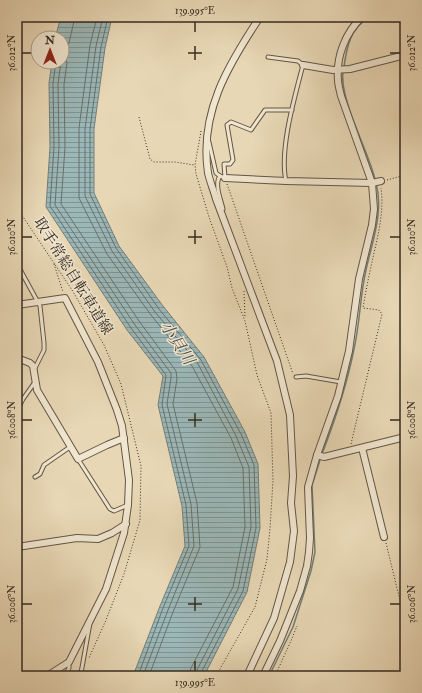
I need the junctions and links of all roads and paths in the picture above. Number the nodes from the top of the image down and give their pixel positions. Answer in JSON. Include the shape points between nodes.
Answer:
{"nodes":[{"id":1,"x":260,"y":17,"type":"edge"},
{"id":2,"x":362,"y":17,"type":"edge"},
{"id":3,"x":405,"y":55,"type":"edge"},
{"id":4,"x":268,"y":57,"type":"dead end"},
{"id":5,"x":302,"y":65,"type":"junction"},
{"id":6,"x":341,"y":70,"type":"junction"},
{"id":7,"x":292,"y":110,"type":"junction"},
{"id":8,"x":139,"y":117,"type":"dead end"},
{"id":9,"x":207,"y":128,"type":"junction"},
{"id":10,"x":195,"y":166,"type":"junction"},
{"id":11,"x":405,"y":175,"type":"edge"},
{"id":12,"x":223,"y":177,"type":"junction"},
{"id":13,"x":286,"y":182,"type":"junction"},
{"id":14,"x":377,"y":182,"type":"junction"},
{"id":15,"x":17,"y":208,"type":"edge"},
{"id":16,"x":225,"y":222,"type":"junction"},
{"id":17,"x":53,"y":262,"type":"junction"},
{"id":18,"x":17,"y":264,"type":"edge"},
{"id":19,"x":244,"y":291,"type":"dead end"},
{"id":20,"x":65,"y":298,"type":"junction"},
{"id":21,"x":38,"y":302,"type":"junction"},
{"id":22,"x":17,"y":305,"type":"edge"},
{"id":23,"x":245,"y":320,"type":"junction"},
{"id":24,"x":17,"y":358,"type":"edge"},
{"id":25,"x":34,"y":370,"type":"junction"},
{"id":26,"x":296,"y":377,"type":"joint"},
{"id":27,"x":35,"y":382,"type":"junction"},
{"id":28,"x":341,"y":382,"type":"junction"},
{"id":29,"x":17,"y":411,"type":"edge"},
{"id":30,"x":405,"y":437,"type":"edge"},
{"id":31,"x":124,"y":438,"type":"junction"},
{"id":32,"x":70,"y":447,"type":"junction"},
{"id":33,"x":362,"y":448,"type":"junction"},
{"id":34,"x":350,"y":451,"type":"junction"},
{"id":35,"x":317,"y":455,"type":"junction"},
{"id":36,"x":78,"y":459,"type":"junction"},
{"id":37,"x":35,"y":476,"type":"dead end"},
{"id":38,"x":128,"y":505,"type":"junction"},
{"id":39,"x":126,"y":524,"type":"junction"},
{"id":40,"x":384,"y":537,"type":"joint"},
{"id":41,"x":17,"y":547,"type":"edge"},
{"id":42,"x":90,"y":621,"type":"junction"},
{"id":43,"x":405,"y":621,"type":"edge"},
{"id":44,"x":297,"y":626,"type":"dead end"},
{"id":45,"x":88,"y":659,"type":"dead end"},
{"id":46,"x":69,"y":662,"type":"junction"},
{"id":47,"x":80,"y":674,"type":"edge"},
{"id":48,"x":47,"y":676,"type":"edge"},
{"id":49,"x":65,"y":676,"type":"edge"},
{"id":50,"x":216,"y":676,"type":"edge"},
{"id":51,"x":247,"y":676,"type":"edge"},
{"id":52,"x":263,"y":676,"type":"edge"},
{"id":53,"x":275,"y":676,"type":"edge"}],
"edges":[{"from":1,"to":9,"type":"street","via":[[228,68]]},
{"from":2,"to":6,"type":"street","via":[[346,37]]},
{"from":3,"to":6,"type":"street","via":[[350,70]]},
{"from":4,"to":5,"type":"lane","via":[[298,62]]},
{"from":5,"to":6,"type":"street"},
{"from":5,"to":7,"type":"lane"},
{"from":6,"to":14,"type":"street","via":[[338,82],[342,96]]},
{"from":7,"to":12,"type":"lane","via":[[265,110],[251,130],[231,122],[227,125],[233,160],[230,164],[224,164]]},
{"from":7,"to":13,"type":"lane","via":[[286,138]]},
{"from":8,"to":10,"type":"path","via":[[150,159],[154,162],[175,162]]},
{"from":9,"to":10,"type":"path","via":[[203,128],[200,134]]},
{"from":9,"to":12,"type":"lane","via":[[216,173]]},
{"from":9,"to":16,"type":"street","via":[[208,174]]},
{"from":10,"to":23,"type":"path","via":[[232,288]]},
{"from":11,"to":14,"type":"path"},
{"from":12,"to":13,"type":"street"},
{"from":12,"to":16,"type":"lane","via":[[218,179],[218,185]]},
{"from":12,"to":26,"type":"path","via":[[292,374]]},
{"from":13,"to":14,"type":"street"},
{"from":14,"to":28,"type":"street","via":[[372,226],[359,279],[352,337]]},
{"from":14,"to":34,"type":"path","via":[[382,199],[380,227],[363,308],[379,310],[382,314]]},
{"from":15,"to":17,"type":"path","name":"取手常総自転車道線"},
{"from":16,"to":51,"type":"street","via":[[277,360],[290,415],[293,476],[291,503],[294,531],[290,562],[274,618]]},
{"from":17,"to":20,"type":"path"},
{"from":17,"to":45,"type":"path","name":"取手常総自転車道線","via":[[104,345],[121,384],[141,466],[140,520],[124,574]]},
{"from":18,"to":21,"type":"lane"},
{"from":19,"to":23,"type":"path"},
{"from":20,"to":21,"type":"street"},
{"from":20,"to":31,"type":"street","via":[[101,368],[117,410]]},
{"from":21,"to":22,"type":"street"},
{"from":21,"to":25,"type":"lane","via":[[44,350]]},
{"from":23,"to":50,"type":"path","via":[[257,375],[271,413],[273,482],[270,528],[267,559],[255,607]]},
{"from":24,"to":25,"type":"street","via":[[30,363]]},
{"from":25,"to":27,"type":"street"},
{"from":26,"to":28,"type":"lane","via":[[306,376]]},
{"from":27,"to":29,"type":"lane"},
{"from":27,"to":32,"type":"street","via":[[37,390]]},
{"from":28,"to":35,"type":"street"},
{"from":30,"to":33,"type":"street"},
{"from":31,"to":36,"type":"street"},
{"from":31,"to":38,"type":"street","via":[[129,480]]},
{"from":32,"to":36,"type":"street"},
{"from":32,"to":37,"type":"lane","via":[[44,465],[40,474]]},
{"from":33,"to":34,"type":"street"},
{"from":33,"to":40,"type":"street"},
{"from":34,"to":35,"type":"street","via":[[324,457]]},
{"from":35,"to":52,"type":"street","via":[[308,488],[310,552],[307,566],[300,591]]},
{"from":36,"to":38,"type":"lane","via":[[110,509]]},
{"from":38,"to":39,"type":"street"},
{"from":39,"to":41,"type":"street","via":[[98,539],[77,538]]},
{"from":39,"to":42,"type":"street","via":[[106,589]]},
{"from":40,"to":43,"type":"path"},
{"from":42,"to":46,"type":"street"},
{"from":42,"to":47,"type":"lane"},
{"from":44,"to":53,"type":"path"},
{"from":46,"to":48,"type":"street"},
{"from":46,"to":49,"type":"lane"}]}
